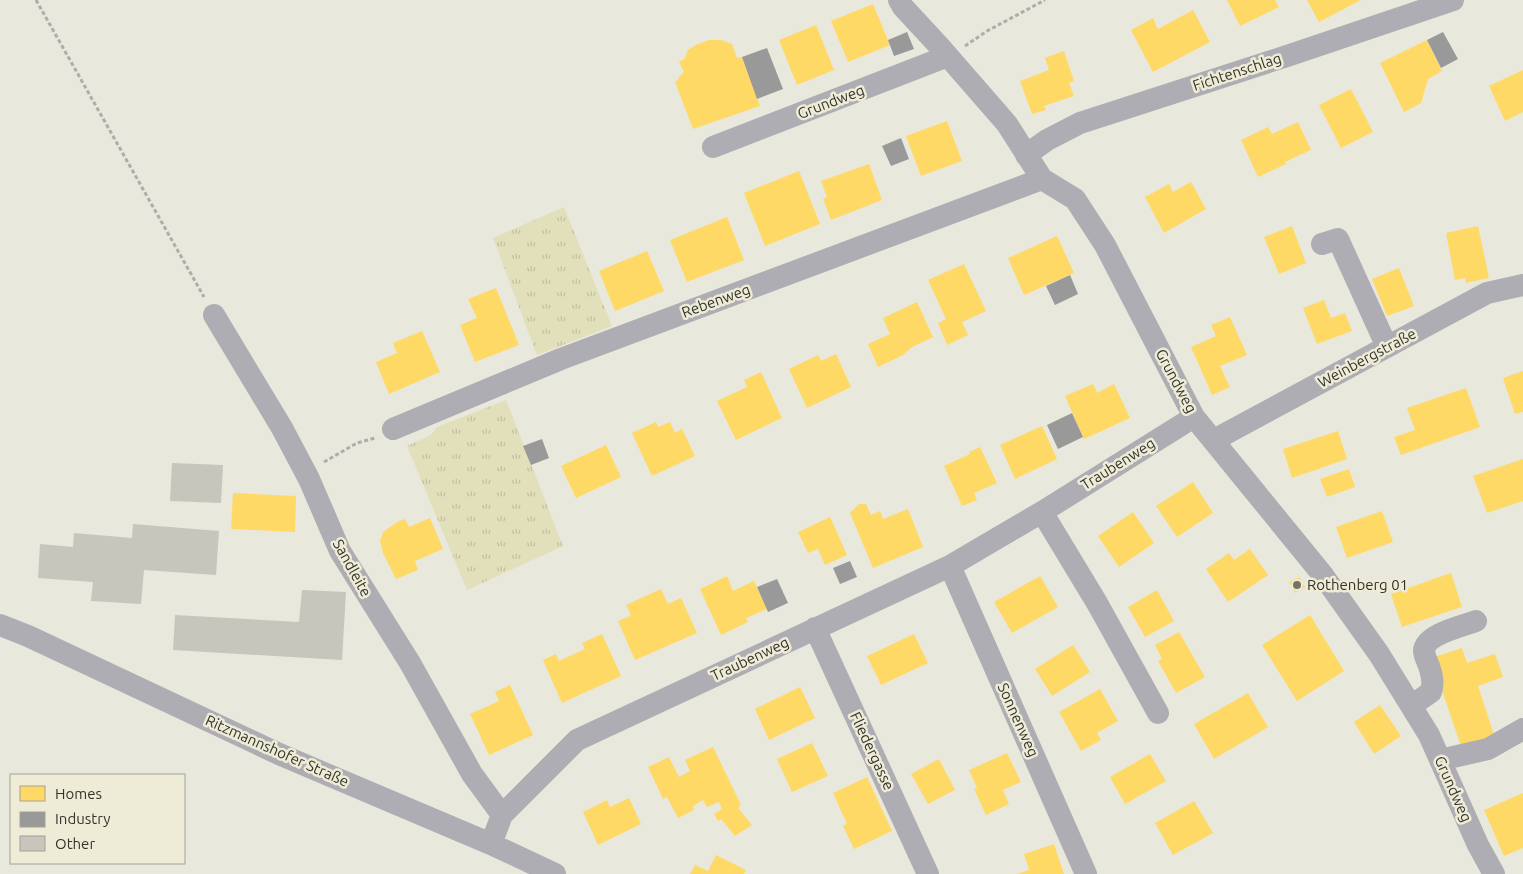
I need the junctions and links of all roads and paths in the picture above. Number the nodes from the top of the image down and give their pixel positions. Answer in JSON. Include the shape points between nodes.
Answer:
{"nodes":[{"id":1,"x":36,"y":0,"type":"edge"},
{"id":2,"x":898,"y":0,"type":"edge"},
{"id":3,"x":1045,"y":0,"type":"edge"},
{"id":4,"x":1453,"y":0,"type":"edge"},
{"id":5,"x":948,"y":56,"type":"junction"},
{"id":6,"x":713,"y":147,"type":"dead end"},
{"id":7,"x":1026,"y":155,"type":"junction"},
{"id":8,"x":1042,"y":180,"type":"junction"},
{"id":9,"x":1322,"y":244,"type":"dead end"},
{"id":10,"x":1523,"y":285,"type":"edge"},
{"id":11,"x":214,"y":315,"type":"joint"},
{"id":12,"x":1387,"y":347,"type":"junction"},
{"id":13,"x":1194,"y":417,"type":"junction"},
{"id":14,"x":393,"y":429,"type":"joint"},
{"id":15,"x":1214,"y":440,"type":"junction"},
{"id":16,"x":309,"y":479,"type":"junction"},
{"id":17,"x":1042,"y":512,"type":"junction"},
{"id":18,"x":950,"y":566,"type":"junction"},
{"id":19,"x":1476,"y":621,"type":"dead end"},
{"id":20,"x":0,"y":625,"type":"edge"},
{"id":21,"x":815,"y":628,"type":"junction"},
{"id":22,"x":1411,"y":706,"type":"junction"},
{"id":23,"x":1158,"y":713,"type":"dead end"},
{"id":24,"x":1523,"y":729,"type":"edge"},
{"id":25,"x":1440,"y":760,"type":"junction"},
{"id":26,"x":502,"y":815,"type":"junction"},
{"id":27,"x":492,"y":844,"type":"junction"},
{"id":28,"x":555,"y":874,"type":"edge"},
{"id":29,"x":928,"y":874,"type":"edge"},
{"id":30,"x":1086,"y":874,"type":"edge"},
{"id":31,"x":1494,"y":874,"type":"edge"}],
"edges":[{"from":1,"to":11,"type":"path"},
{"from":2,"to":5,"type":"street","name":"Grundweg"},
{"from":3,"to":5,"type":"path"},
{"from":4,"to":7,"type":"street","name":"Fichtenschlag","via":[[1080,123]]},
{"from":5,"to":6,"type":"street","name":"Grundweg"},
{"from":5,"to":7,"type":"street","name":"Grundweg","via":[[1008,124]]},
{"from":7,"to":8,"type":"street","name":"Grundweg"},
{"from":8,"to":13,"type":"street","name":"Grundweg","via":[[1075,199],[1105,245]]},
{"from":8,"to":14,"type":"street","name":"Rebenweg","via":[[561,358]]},
{"from":9,"to":12,"type":"street","via":[[1338,239]]},
{"from":10,"to":12,"type":"street","name":"Weinbergstraße","via":[[1487,293]]},
{"from":11,"to":16,"type":"street","name":"Sandleite"},
{"from":12,"to":15,"type":"street","name":"Weinbergstraße"},
{"from":13,"to":15,"type":"street","name":"Grundweg"},
{"from":13,"to":17,"type":"street","name":"Traubenweg"},
{"from":14,"to":16,"type":"path","via":[[383,436],[357,443],[325,462]]},
{"from":15,"to":22,"type":"street","name":"Grundweg","via":[[1322,574],[1379,654]]},
{"from":16,"to":26,"type":"street","name":"Sandleite","via":[[340,551],[410,663],[472,774]]},
{"from":17,"to":18,"type":"street","name":"Traubenweg"},
{"from":17,"to":23,"type":"street"},
{"from":18,"to":21,"type":"street","name":"Traubenweg"},
{"from":18,"to":30,"type":"street","name":"Sonnenweg"},
{"from":19,"to":22,"type":"street","via":[[1433,637],[1426,644],[1424,652],[1433,686],[1431,692]]},
{"from":20,"to":27,"type":"street","name":"Ritzmannshofer Straße","via":[[279,754]]},
{"from":21,"to":26,"type":"street","name":"Traubenweg","via":[[577,740]]},
{"from":21,"to":29,"type":"street","name":"Fliedergasse"},
{"from":22,"to":25,"type":"street","name":"Grundweg"},
{"from":24,"to":25,"type":"street","via":[[1488,748]]},
{"from":25,"to":31,"type":"street","name":"Grundweg"},
{"from":26,"to":27,"type":"street","name":"Traubenweg"},
{"from":27,"to":28,"type":"street","name":"Ritzmannshofer Straße"}]}
